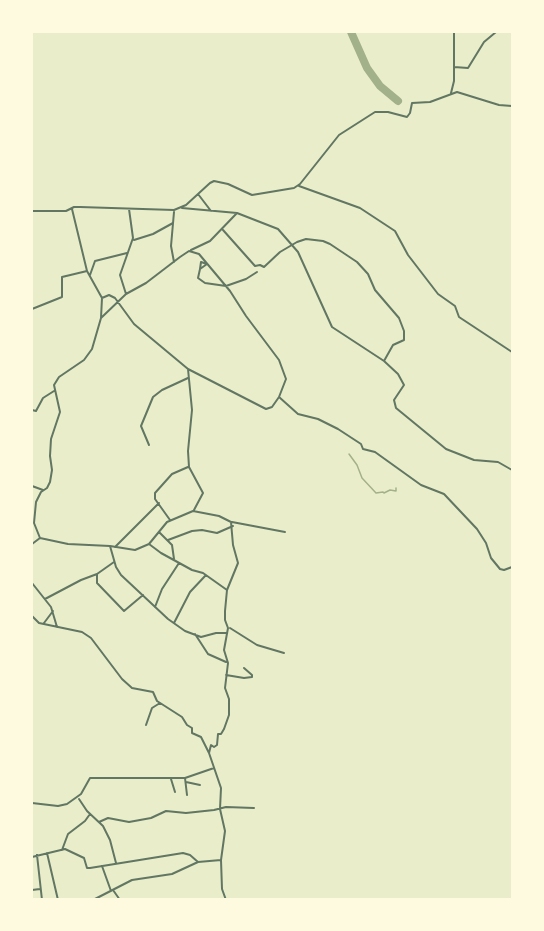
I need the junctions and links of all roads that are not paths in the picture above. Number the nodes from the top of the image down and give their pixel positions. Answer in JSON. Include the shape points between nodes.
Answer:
{"nodes":[{"id":1,"x":454,"y":32,"type":"edge"},
{"id":2,"x":496,"y":32,"type":"edge"},
{"id":3,"x":454,"y":66,"type":"junction"},
{"id":4,"x":451,"y":93,"type":"junction"},
{"id":5,"x":513,"y":106,"type":"edge"},
{"id":6,"x":299,"y":186,"type":"junction"},
{"id":7,"x":198,"y":193,"type":"junction"},
{"id":8,"x":72,"y":208,"type":"junction"},
{"id":9,"x":182,"y":208,"type":"junction"},
{"id":10,"x":129,"y":209,"type":"junction"},
{"id":11,"x":174,"y":210,"type":"junction"},
{"id":12,"x":32,"y":211,"type":"edge"},
{"id":13,"x":211,"y":211,"type":"junction"},
{"id":14,"x":237,"y":213,"type":"junction"},
{"id":15,"x":173,"y":223,"type":"junction"},
{"id":16,"x":223,"y":230,"type":"junction"},
{"id":17,"x":133,"y":240,"type":"junction"},
{"id":18,"x":293,"y":244,"type":"junction"},
{"id":19,"x":189,"y":251,"type":"junction"},
{"id":20,"x":127,"y":253,"type":"junction"},
{"id":21,"x":174,"y":262,"type":"junction"},
{"id":22,"x":200,"y":269,"type":"dead end"},
{"id":23,"x":87,"y":271,"type":"junction"},
{"id":24,"x":256,"y":272,"type":"dead end"},
{"id":25,"x":89,"y":276,"type":"junction"},
{"id":26,"x":226,"y":286,"type":"junction"},
{"id":27,"x":126,"y":294,"type":"junction"},
{"id":28,"x":102,"y":298,"type":"junction"},
{"id":29,"x":119,"y":301,"type":"junction"},
{"id":30,"x":32,"y":309,"type":"edge"},
{"id":31,"x":101,"y":318,"type":"junction"},
{"id":32,"x":513,"y":352,"type":"edge"},
{"id":33,"x":384,"y":361,"type":"junction"},
{"id":34,"x":189,"y":369,"type":"junction"},
{"id":35,"x":189,"y":378,"type":"junction"},
{"id":36,"x":54,"y":390,"type":"junction"},
{"id":37,"x":279,"y":396,"type":"junction"},
{"id":38,"x":32,"y":410,"type":"edge"},
{"id":39,"x":149,"y":445,"type":"dead end"},
{"id":40,"x":189,"y":467,"type":"junction"},
{"id":41,"x":513,"y":470,"type":"edge"},
{"id":42,"x":32,"y":486,"type":"edge"},
{"id":43,"x":42,"y":490,"type":"junction"},
{"id":44,"x":159,"y":503,"type":"junction"},
{"id":45,"x":194,"y":511,"type":"junction"},
{"id":46,"x":170,"y":520,"type":"junction"},
{"id":47,"x":231,"y":522,"type":"junction"},
{"id":48,"x":233,"y":526,"type":"junction"},
{"id":49,"x":159,"y":532,"type":"junction"},
{"id":50,"x":285,"y":532,"type":"dead end"},
{"id":51,"x":40,"y":538,"type":"junction"},
{"id":52,"x":168,"y":540,"type":"junction"},
{"id":53,"x":32,"y":544,"type":"edge"},
{"id":54,"x":149,"y":544,"type":"junction"},
{"id":55,"x":110,"y":546,"type":"junction"},
{"id":56,"x":115,"y":547,"type":"junction"},
{"id":57,"x":174,"y":559,"type":"junction"},
{"id":58,"x":114,"y":562,"type":"junction"},
{"id":59,"x":179,"y":562,"type":"junction"},
{"id":60,"x":513,"y":567,"type":"edge"},
{"id":61,"x":97,"y":574,"type":"junction"},
{"id":62,"x":207,"y":575,"type":"junction"},
{"id":63,"x":91,"y":576,"type":"junction"},
{"id":64,"x":96,"y":580,"type":"junction"},
{"id":65,"x":32,"y":583,"type":"edge"},
{"id":66,"x":228,"y":590,"type":"junction"},
{"id":67,"x":143,"y":596,"type":"junction"},
{"id":68,"x":45,"y":599,"type":"junction"},
{"id":69,"x":154,"y":608,"type":"junction"},
{"id":70,"x":53,"y":611,"type":"junction"},
{"id":71,"x":32,"y":616,"type":"edge"},
{"id":72,"x":174,"y":623,"type":"junction"},
{"id":73,"x":43,"y":624,"type":"junction"},
{"id":74,"x":57,"y":627,"type":"junction"},
{"id":75,"x":228,"y":628,"type":"junction"},
{"id":76,"x":226,"y":633,"type":"junction"},
{"id":77,"x":195,"y":634,"type":"junction"},
{"id":78,"x":284,"y":653,"type":"dead end"},
{"id":79,"x":228,"y":663,"type":"junction"},
{"id":80,"x":244,"y":668,"type":"dead end"},
{"id":81,"x":226,"y":675,"type":"junction"},
{"id":82,"x":160,"y":703,"type":"junction"},
{"id":83,"x":146,"y":725,"type":"dead end"},
{"id":84,"x":210,"y":753,"type":"junction"},
{"id":85,"x":214,"y":768,"type":"junction"},
{"id":86,"x":171,"y":779,"type":"junction"},
{"id":87,"x":185,"y":780,"type":"junction"},
{"id":88,"x":200,"y":785,"type":"dead end"},
{"id":89,"x":175,"y":792,"type":"dead end"},
{"id":90,"x":188,"y":795,"type":"dead end"},
{"id":91,"x":79,"y":799,"type":"dead end"},
{"id":92,"x":32,"y":803,"type":"edge"},
{"id":93,"x":254,"y":808,"type":"dead end"},
{"id":94,"x":220,"y":809,"type":"junction"},
{"id":95,"x":90,"y":814,"type":"junction"},
{"id":96,"x":99,"y":822,"type":"junction"},
{"id":97,"x":62,"y":850,"type":"junction"},
{"id":98,"x":47,"y":853,"type":"junction"},
{"id":99,"x":37,"y":855,"type":"junction"},
{"id":100,"x":32,"y":857,"type":"edge"},
{"id":101,"x":221,"y":860,"type":"junction"},
{"id":102,"x":116,"y":862,"type":"junction"},
{"id":103,"x":198,"y":862,"type":"junction"},
{"id":104,"x":102,"y":866,"type":"junction"},
{"id":105,"x":40,"y":889,"type":"junction"},
{"id":106,"x":32,"y":890,"type":"edge"},
{"id":107,"x":112,"y":891,"type":"junction"},
{"id":108,"x":42,"y":900,"type":"edge"},
{"id":109,"x":58,"y":900,"type":"edge"},
{"id":110,"x":93,"y":900,"type":"edge"},
{"id":111,"x":120,"y":900,"type":"edge"},
{"id":112,"x":226,"y":900,"type":"edge"}],
"edges":[{"from":1,"to":3,"type":"street"},
{"from":2,"to":3,"type":"street","via":[[484,42],[468,68]]},
{"from":3,"to":4,"type":"street"},
{"from":4,"to":5,"type":"street"},
{"from":4,"to":6,"type":"street","via":[[430,102],[412,103],[407,117],[379,112],[366,116],[339,135]]},
{"from":6,"to":7,"type":"street","via":[[254,195],[214,181]]},
{"from":6,"to":32,"type":"street","via":[[360,208],[395,231],[408,255],[438,294],[455,306],[459,317]]},
{"from":7,"to":9,"type":"street"},
{"from":7,"to":13,"type":"street"},
{"from":8,"to":10,"type":"street"},
{"from":8,"to":12,"type":"street"},
{"from":8,"to":23,"type":"street"},
{"from":9,"to":11,"type":"street"},
{"from":9,"to":13,"type":"street"},
{"from":10,"to":11,"type":"street"},
{"from":10,"to":17,"type":"street"},
{"from":11,"to":15,"type":"street"},
{"from":13,"to":14,"type":"street"},
{"from":14,"to":16,"type":"street"},
{"from":14,"to":18,"type":"street","via":[[273,226]]},
{"from":15,"to":17,"type":"street"},
{"from":15,"to":21,"type":"street"},
{"from":16,"to":18,"type":"street","via":[[255,266],[264,267]]},
{"from":16,"to":19,"type":"street","via":[[205,245]]},
{"from":17,"to":20,"type":"street"},
{"from":18,"to":33,"type":"street","via":[[332,327]]},
{"from":18,"to":33,"type":"street","via":[[306,239],[323,241],[354,259],[368,274],[375,290],[400,320],[404,333],[404,340],[392,347]]},
{"from":19,"to":21,"type":"street"},
{"from":19,"to":26,"type":"street","via":[[202,256]]},
{"from":20,"to":25,"type":"street","via":[[96,261]]},
{"from":20,"to":27,"type":"street","via":[[120,275]]},
{"from":21,"to":27,"type":"street"},
{"from":22,"to":26,"type":"street","via":[[198,278],[205,283]]},
{"from":23,"to":25,"type":"street"},
{"from":23,"to":30,"type":"street","via":[[64,276],[62,297]]},
{"from":24,"to":26,"type":"street"},
{"from":25,"to":28,"type":"street"},
{"from":26,"to":37,"type":"street","via":[[282,364],[286,381]]},
{"from":27,"to":29,"type":"street"},
{"from":28,"to":29,"type":"street","via":[[110,295]]},
{"from":28,"to":31,"type":"street"},
{"from":29,"to":31,"type":"street"},
{"from":29,"to":34,"type":"street","via":[[134,324]]},
{"from":31,"to":36,"type":"street","via":[[92,349],[84,360],[59,377]]},
{"from":33,"to":41,"type":"street","via":[[404,385],[394,400],[396,408],[414,424],[446,449],[474,460],[498,462]]},
{"from":34,"to":35,"type":"street"},
{"from":34,"to":37,"type":"street","via":[[267,409]]},
{"from":35,"to":39,"type":"street","via":[[153,397],[141,426]]},
{"from":35,"to":40,"type":"street"},
{"from":36,"to":38,"type":"street","via":[[43,398],[36,411]]},
{"from":36,"to":43,"type":"street","via":[[60,414],[51,439],[50,482]]},
{"from":37,"to":60,"type":"street","via":[[296,413],[323,421],[421,485],[444,494],[477,529],[500,569]]},
{"from":40,"to":44,"type":"street","via":[[164,482],[155,496]]},
{"from":40,"to":45,"type":"street","via":[[203,493]]},
{"from":42,"to":43,"type":"street"},
{"from":43,"to":51,"type":"street","via":[[34,522]]},
{"from":44,"to":46,"type":"street"},
{"from":44,"to":56,"type":"street"},
{"from":45,"to":46,"type":"street"},
{"from":45,"to":47,"type":"street"},
{"from":46,"to":49,"type":"street"},
{"from":47,"to":48,"type":"street"},
{"from":47,"to":50,"type":"street"},
{"from":48,"to":52,"type":"street","via":[[217,532],[192,531]]},
{"from":48,"to":66,"type":"street","via":[[238,563]]},
{"from":49,"to":52,"type":"street"},
{"from":49,"to":54,"type":"street"},
{"from":51,"to":53,"type":"street"},
{"from":51,"to":55,"type":"street"},
{"from":52,"to":57,"type":"street"},
{"from":54,"to":56,"type":"street","via":[[133,550]]},
{"from":54,"to":57,"type":"street"},
{"from":55,"to":56,"type":"street"},
{"from":55,"to":58,"type":"street"},
{"from":57,"to":59,"type":"street"},
{"from":58,"to":61,"type":"street"},
{"from":58,"to":67,"type":"street","via":[[121,575]]},
{"from":59,"to":62,"type":"street"},
{"from":59,"to":69,"type":"street"},
{"from":61,"to":63,"type":"street"},
{"from":61,"to":64,"type":"street"},
{"from":62,"to":66,"type":"street"},
{"from":62,"to":72,"type":"street","via":[[189,594]]},
{"from":63,"to":64,"type":"street"},
{"from":63,"to":68,"type":"street"},
{"from":64,"to":67,"type":"street","via":[[124,611]]},
{"from":65,"to":68,"type":"street"},
{"from":66,"to":75,"type":"street"},
{"from":67,"to":69,"type":"street"},
{"from":68,"to":70,"type":"street"},
{"from":69,"to":72,"type":"street"},
{"from":70,"to":73,"type":"street"},
{"from":70,"to":74,"type":"street"},
{"from":71,"to":73,"type":"street"},
{"from":72,"to":77,"type":"street"},
{"from":73,"to":74,"type":"street"},
{"from":74,"to":82,"type":"street","via":[[90,637],[122,679],[132,688],[153,692]]},
{"from":75,"to":76,"type":"street"},
{"from":75,"to":78,"type":"street","via":[[257,645]]},
{"from":76,"to":77,"type":"street","via":[[201,637]]},
{"from":76,"to":79,"type":"street","via":[[224,650]]},
{"from":77,"to":79,"type":"street","via":[[208,654]]},
{"from":79,"to":81,"type":"street"},
{"from":80,"to":81,"type":"street","via":[[252,677]]},
{"from":81,"to":84,"type":"street","via":[[229,715]]},
{"from":82,"to":83,"type":"street","via":[[152,708]]},
{"from":82,"to":84,"type":"street","via":[[183,718]]},
{"from":84,"to":85,"type":"street"},
{"from":85,"to":87,"type":"street"},
{"from":85,"to":94,"type":"street","via":[[221,788]]},
{"from":86,"to":87,"type":"street"},
{"from":86,"to":89,"type":"street"},
{"from":86,"to":92,"type":"street","via":[[90,778],[81,794],[67,804]]},
{"from":87,"to":88,"type":"street"},
{"from":87,"to":90,"type":"street"},
{"from":91,"to":95,"type":"street"},
{"from":93,"to":94,"type":"street"},
{"from":94,"to":96,"type":"street","via":[[162,812],[129,822],[108,818]]},
{"from":94,"to":101,"type":"street","via":[[225,831]]},
{"from":95,"to":96,"type":"street"},
{"from":95,"to":97,"type":"street","via":[[68,834]]},
{"from":96,"to":102,"type":"street","via":[[110,840]]},
{"from":97,"to":98,"type":"street"},
{"from":97,"to":104,"type":"street","via":[[84,858],[87,868]]},
{"from":98,"to":99,"type":"street"},
{"from":98,"to":109,"type":"street"},
{"from":99,"to":100,"type":"street"},
{"from":99,"to":105,"type":"street"},
{"from":101,"to":103,"type":"street"},
{"from":101,"to":112,"type":"street"},
{"from":102,"to":103,"type":"street","via":[[183,853]]},
{"from":102,"to":104,"type":"street"},
{"from":103,"to":107,"type":"street","via":[[172,874],[132,880]]},
{"from":104,"to":107,"type":"street"},
{"from":105,"to":106,"type":"street"},
{"from":105,"to":108,"type":"street"},
{"from":107,"to":110,"type":"street"},
{"from":107,"to":111,"type":"street"}]}
